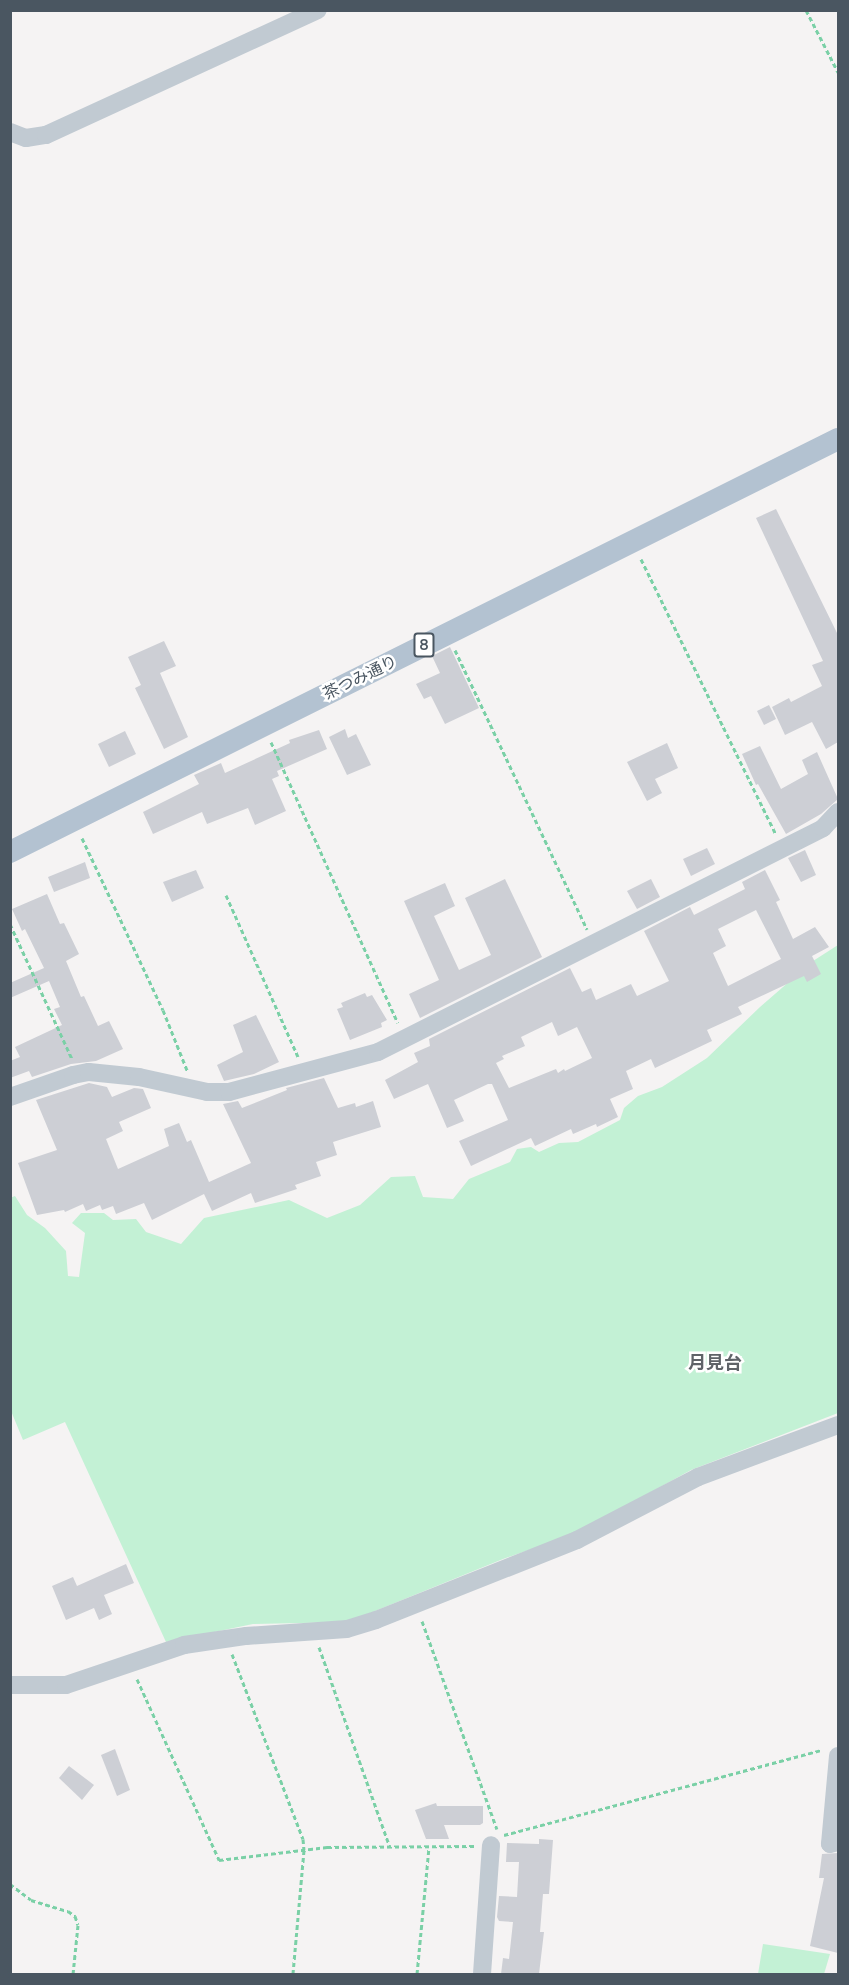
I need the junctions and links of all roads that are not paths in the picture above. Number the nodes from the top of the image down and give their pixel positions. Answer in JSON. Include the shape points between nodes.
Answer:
{"nodes":[{"id":1,"x":318,"y":10,"type":"edge"},
{"id":2,"x":10,"y":132,"type":"edge"},
{"id":3,"x":838,"y":440,"type":"edge"},
{"id":4,"x":838,"y":812,"type":"edge"},
{"id":5,"x":10,"y":852,"type":"edge"},
{"id":6,"x":10,"y":1097,"type":"edge"},
{"id":7,"x":838,"y":1425,"type":"edge"},
{"id":8,"x":10,"y":1685,"type":"edge"},
{"id":9,"x":835,"y":1752,"type":"edge"},
{"id":10,"x":838,"y":1842,"type":"edge"},
{"id":11,"x":491,"y":1845,"type":"road end"},
{"id":12,"x":482,"y":1974,"type":"edge"}],
"edges":[{"from":1,"to":2,"type":"street","via":[[46,135],[26,138]]},
{"from":3,"to":5,"type":"main road","name":"茶つみ通り","number":"8"},
{"from":4,"to":6,"type":"street","via":[[823,828],[378,1052],[229,1092],[104,1072],[79,1074]]},
{"from":7,"to":8,"type":"street","via":[[698,1477],[577,1540],[347,1629],[184,1645],[66,1685]]},
{"from":9,"to":10,"type":"street","via":[[830,1844]]},
{"from":11,"to":12,"type":"street"}]}
